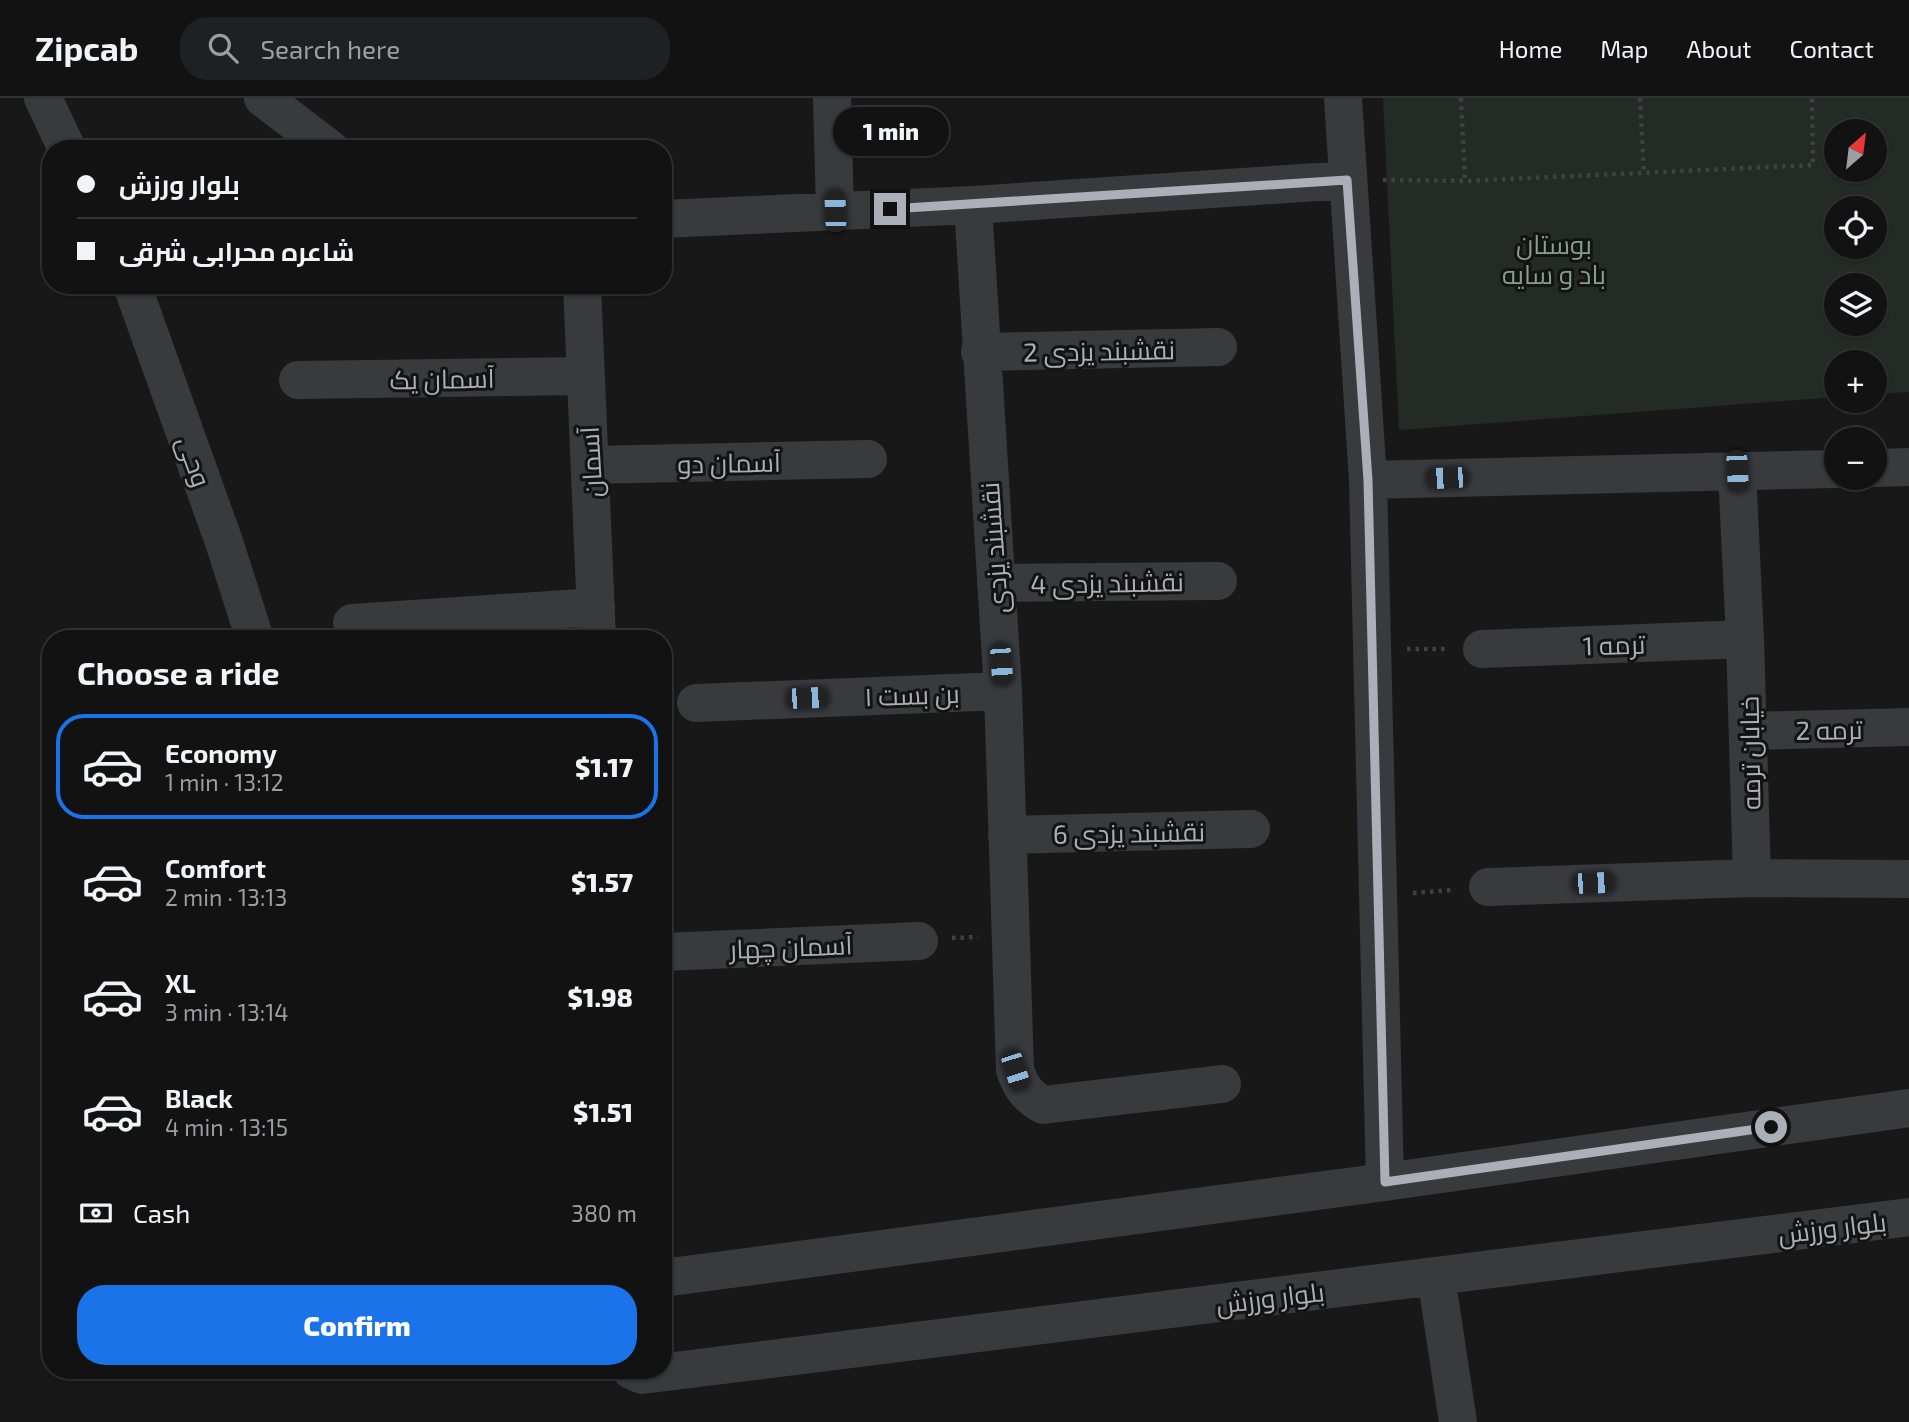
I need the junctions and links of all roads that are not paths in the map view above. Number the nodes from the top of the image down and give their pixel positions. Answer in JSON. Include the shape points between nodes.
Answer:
{"nodes":[{"id":1,"x":43,"y":98,"type":"edge"},
{"id":2,"x":263,"y":98,"type":"edge"},
{"id":3,"x":832,"y":98,"type":"edge"},
{"id":4,"x":1343,"y":98,"type":"edge"},
{"id":5,"x":63,"y":140,"type":"edge"},
{"id":6,"x":318,"y":140,"type":"edge"},
{"id":7,"x":1347,"y":180,"type":"junction"},
{"id":8,"x":973,"y":205,"type":"junction"},
{"id":9,"x":835,"y":211,"type":"junction"},
{"id":10,"x":672,"y":219,"type":"edge"},
{"id":11,"x":135,"y":294,"type":"edge"},
{"id":12,"x":582,"y":294,"type":"edge"},
{"id":13,"x":1218,"y":347,"type":"dead end"},
{"id":14,"x":981,"y":352,"type":"junction"},
{"id":15,"x":586,"y":376,"type":"junction"},
{"id":16,"x":298,"y":380,"type":"dead end"},
{"id":17,"x":868,"y":459,"type":"dead end"},
{"id":18,"x":590,"y":465,"type":"junction"},
{"id":19,"x":1909,"y":467,"type":"edge"},
{"id":20,"x":1887,"y":468,"type":"edge"},
{"id":21,"x":1824,"y":469,"type":"edge"},
{"id":22,"x":1737,"y":471,"type":"junction"},
{"id":23,"x":1368,"y":480,"type":"junction"},
{"id":24,"x":1218,"y":581,"type":"dead end"},
{"id":25,"x":996,"y":583,"type":"junction"},
{"id":26,"x":352,"y":623,"type":"dead end"},
{"id":27,"x":597,"y":623,"type":"edge"},
{"id":28,"x":252,"y":630,"type":"edge"},
{"id":29,"x":1745,"y":639,"type":"junction"},
{"id":30,"x":1482,"y":649,"type":"road end"},
{"id":31,"x":1003,"y":691,"type":"junction"},
{"id":32,"x":696,"y":703,"type":"dead end"},
{"id":33,"x":1909,"y":727,"type":"edge"},
{"id":34,"x":1748,"y":731,"type":"junction"},
{"id":35,"x":1251,"y":829,"type":"dead end"},
{"id":36,"x":1006,"y":835,"type":"junction"},
{"id":37,"x":1752,"y":878,"type":"junction"},
{"id":38,"x":1909,"y":879,"type":"edge"},
{"id":39,"x":1488,"y":887,"type":"road end"},
{"id":40,"x":919,"y":941,"type":"road end"},
{"id":41,"x":672,"y":952,"type":"edge"},
{"id":42,"x":1222,"y":1084,"type":"dead end"},
{"id":43,"x":1909,"y":1108,"type":"edge"},
{"id":44,"x":1385,"y":1182,"type":"junction"},
{"id":45,"x":1909,"y":1217,"type":"edge"},
{"id":46,"x":1436,"y":1276,"type":"junction"},
{"id":47,"x":672,"y":1277,"type":"edge"},
{"id":48,"x":672,"y":1371,"type":"edge"},
{"id":49,"x":1458,"y":1422,"type":"edge"}],
"edges":[{"from":1,"to":5,"type":"street"},
{"from":2,"to":6,"type":"street"},
{"from":3,"to":9,"type":"street"},
{"from":4,"to":7,"type":"street"},
{"from":7,"to":8,"type":"street"},
{"from":7,"to":23,"type":"street"},
{"from":8,"to":9,"type":"street"},
{"from":8,"to":14,"type":"street","name":"نقشبند یزدی"},
{"from":9,"to":10,"type":"street"},
{"from":11,"to":28,"type":"street","name":"وحی"},
{"from":12,"to":15,"type":"street","name":"آسمان"},
{"from":13,"to":14,"type":"street","name":"نقشبند یزدی 2"},
{"from":14,"to":25,"type":"street","name":"نقشبند یزدی"},
{"from":15,"to":16,"type":"street","name":"آسمان یک"},
{"from":15,"to":18,"type":"street","name":"آسمان"},
{"from":17,"to":18,"type":"street","name":"آسمان دو"},
{"from":18,"to":27,"type":"street","name":"آسمان"},
{"from":19,"to":20,"type":"street"},
{"from":21,"to":22,"type":"street"},
{"from":22,"to":23,"type":"street"},
{"from":22,"to":29,"type":"street","name":"خیابان ترمه"},
{"from":23,"to":44,"type":"street"},
{"from":24,"to":25,"type":"street","name":"نقشبند یزدی 4"},
{"from":25,"to":31,"type":"street","name":"نقشبند یزدی"},
{"from":26,"to":27,"type":"street"},
{"from":29,"to":30,"type":"street","name":"ترمه 1"},
{"from":29,"to":34,"type":"street","name":"خیابان ترمه"},
{"from":31,"to":32,"type":"street","name":"بن بست ۱"},
{"from":31,"to":36,"type":"street","name":"نقشبند یزدی"},
{"from":33,"to":34,"type":"street","name":"ترمه 2"},
{"from":34,"to":37,"type":"street","name":"خیابان ترمه"},
{"from":35,"to":36,"type":"street","name":"نقشبند یزدی 6"},
{"from":36,"to":42,"type":"street","name":"نقشبند یزدی","via":[[1015,1070],[1030,1098],[1043,1105]]},
{"from":37,"to":38,"type":"street"},
{"from":37,"to":39,"type":"street"},
{"from":40,"to":41,"type":"street","name":"آسمان چهار"},
{"from":43,"to":44,"type":"street"},
{"from":44,"to":47,"type":"street"},
{"from":45,"to":46,"type":"street","name":"بلوار ورزش"},
{"from":46,"to":48,"type":"street","name":"بلوار ورزش"},
{"from":46,"to":49,"type":"street"}]}
